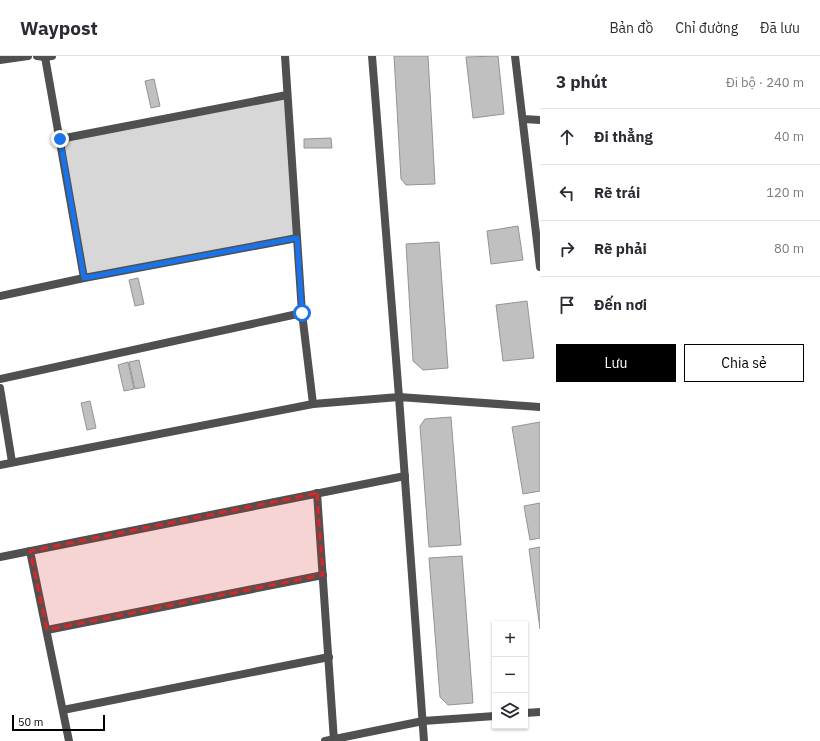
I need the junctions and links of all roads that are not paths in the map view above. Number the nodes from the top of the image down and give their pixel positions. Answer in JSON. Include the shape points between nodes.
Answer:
{"nodes":[{"id":1,"x":28,"y":56,"type":"edge"},
{"id":2,"x":44,"y":56,"type":"edge"},
{"id":3,"x":285,"y":56,"type":"edge"},
{"id":4,"x":372,"y":56,"type":"edge"},
{"id":5,"x":515,"y":56,"type":"edge"},
{"id":6,"x":0,"y":60,"type":"edge"},
{"id":7,"x":287,"y":95,"type":"junction"},
{"id":8,"x":523,"y":119,"type":"junction"},
{"id":9,"x":540,"y":120,"type":"edge"},
{"id":10,"x":60,"y":139,"type":"junction"},
{"id":11,"x":537,"y":214,"type":"edge"},
{"id":12,"x":297,"y":238,"type":"junction"},
{"id":13,"x":540,"y":267,"type":"edge"},
{"id":14,"x":84,"y":278,"type":"junction"},
{"id":15,"x":0,"y":296,"type":"edge"},
{"id":16,"x":302,"y":313,"type":"junction"},
{"id":17,"x":0,"y":379,"type":"edge"},
{"id":18,"x":0,"y":388,"type":"edge"},
{"id":19,"x":399,"y":397,"type":"junction"},
{"id":20,"x":313,"y":404,"type":"junction"},
{"id":21,"x":540,"y":407,"type":"edge"},
{"id":22,"x":12,"y":462,"type":"junction"},
{"id":23,"x":0,"y":465,"type":"edge"},
{"id":24,"x":405,"y":476,"type":"junction"},
{"id":25,"x":317,"y":493,"type":"junction"},
{"id":26,"x":30,"y":551,"type":"junction"},
{"id":27,"x":0,"y":557,"type":"edge"},
{"id":28,"x":323,"y":575,"type":"junction"},
{"id":29,"x":46,"y":630,"type":"junction"},
{"id":30,"x":328,"y":657,"type":"junction"},
{"id":31,"x":63,"y":710,"type":"junction"},
{"id":32,"x":540,"y":712,"type":"edge"},
{"id":33,"x":528,"y":713,"type":"edge"},
{"id":34,"x":492,"y":716,"type":"edge"},
{"id":35,"x":423,"y":721,"type":"junction"},
{"id":36,"x":334,"y":740,"type":"edge"},
{"id":37,"x":69,"y":741,"type":"edge"},
{"id":38,"x":325,"y":741,"type":"edge"},
{"id":39,"x":424,"y":741,"type":"edge"}],
"edges":[{"from":1,"to":6,"type":"street"},
{"from":2,"to":10,"type":"street"},
{"from":3,"to":7,"type":"street"},
{"from":4,"to":19,"type":"street"},
{"from":5,"to":8,"type":"street"},
{"from":7,"to":10,"type":"street"},
{"from":7,"to":12,"type":"street"},
{"from":8,"to":9,"type":"street"},
{"from":8,"to":11,"type":"street"},
{"from":10,"to":14,"type":"street"},
{"from":11,"to":13,"type":"street"},
{"from":12,"to":14,"type":"street"},
{"from":12,"to":16,"type":"street"},
{"from":14,"to":15,"type":"street"},
{"from":16,"to":17,"type":"street"},
{"from":16,"to":20,"type":"street"},
{"from":18,"to":22,"type":"street"},
{"from":19,"to":20,"type":"street"},
{"from":19,"to":21,"type":"street"},
{"from":19,"to":24,"type":"street"},
{"from":20,"to":22,"type":"street"},
{"from":22,"to":23,"type":"street"},
{"from":24,"to":25,"type":"street"},
{"from":24,"to":35,"type":"street"},
{"from":25,"to":26,"type":"street"},
{"from":25,"to":28,"type":"street"},
{"from":26,"to":27,"type":"street"},
{"from":26,"to":29,"type":"street"},
{"from":28,"to":29,"type":"street"},
{"from":28,"to":30,"type":"street"},
{"from":29,"to":31,"type":"street"},
{"from":30,"to":31,"type":"street"},
{"from":30,"to":36,"type":"street"},
{"from":31,"to":37,"type":"street"},
{"from":32,"to":33,"type":"street"},
{"from":34,"to":35,"type":"street"},
{"from":35,"to":36,"type":"street"},
{"from":35,"to":39,"type":"street"},
{"from":36,"to":38,"type":"street"}]}
